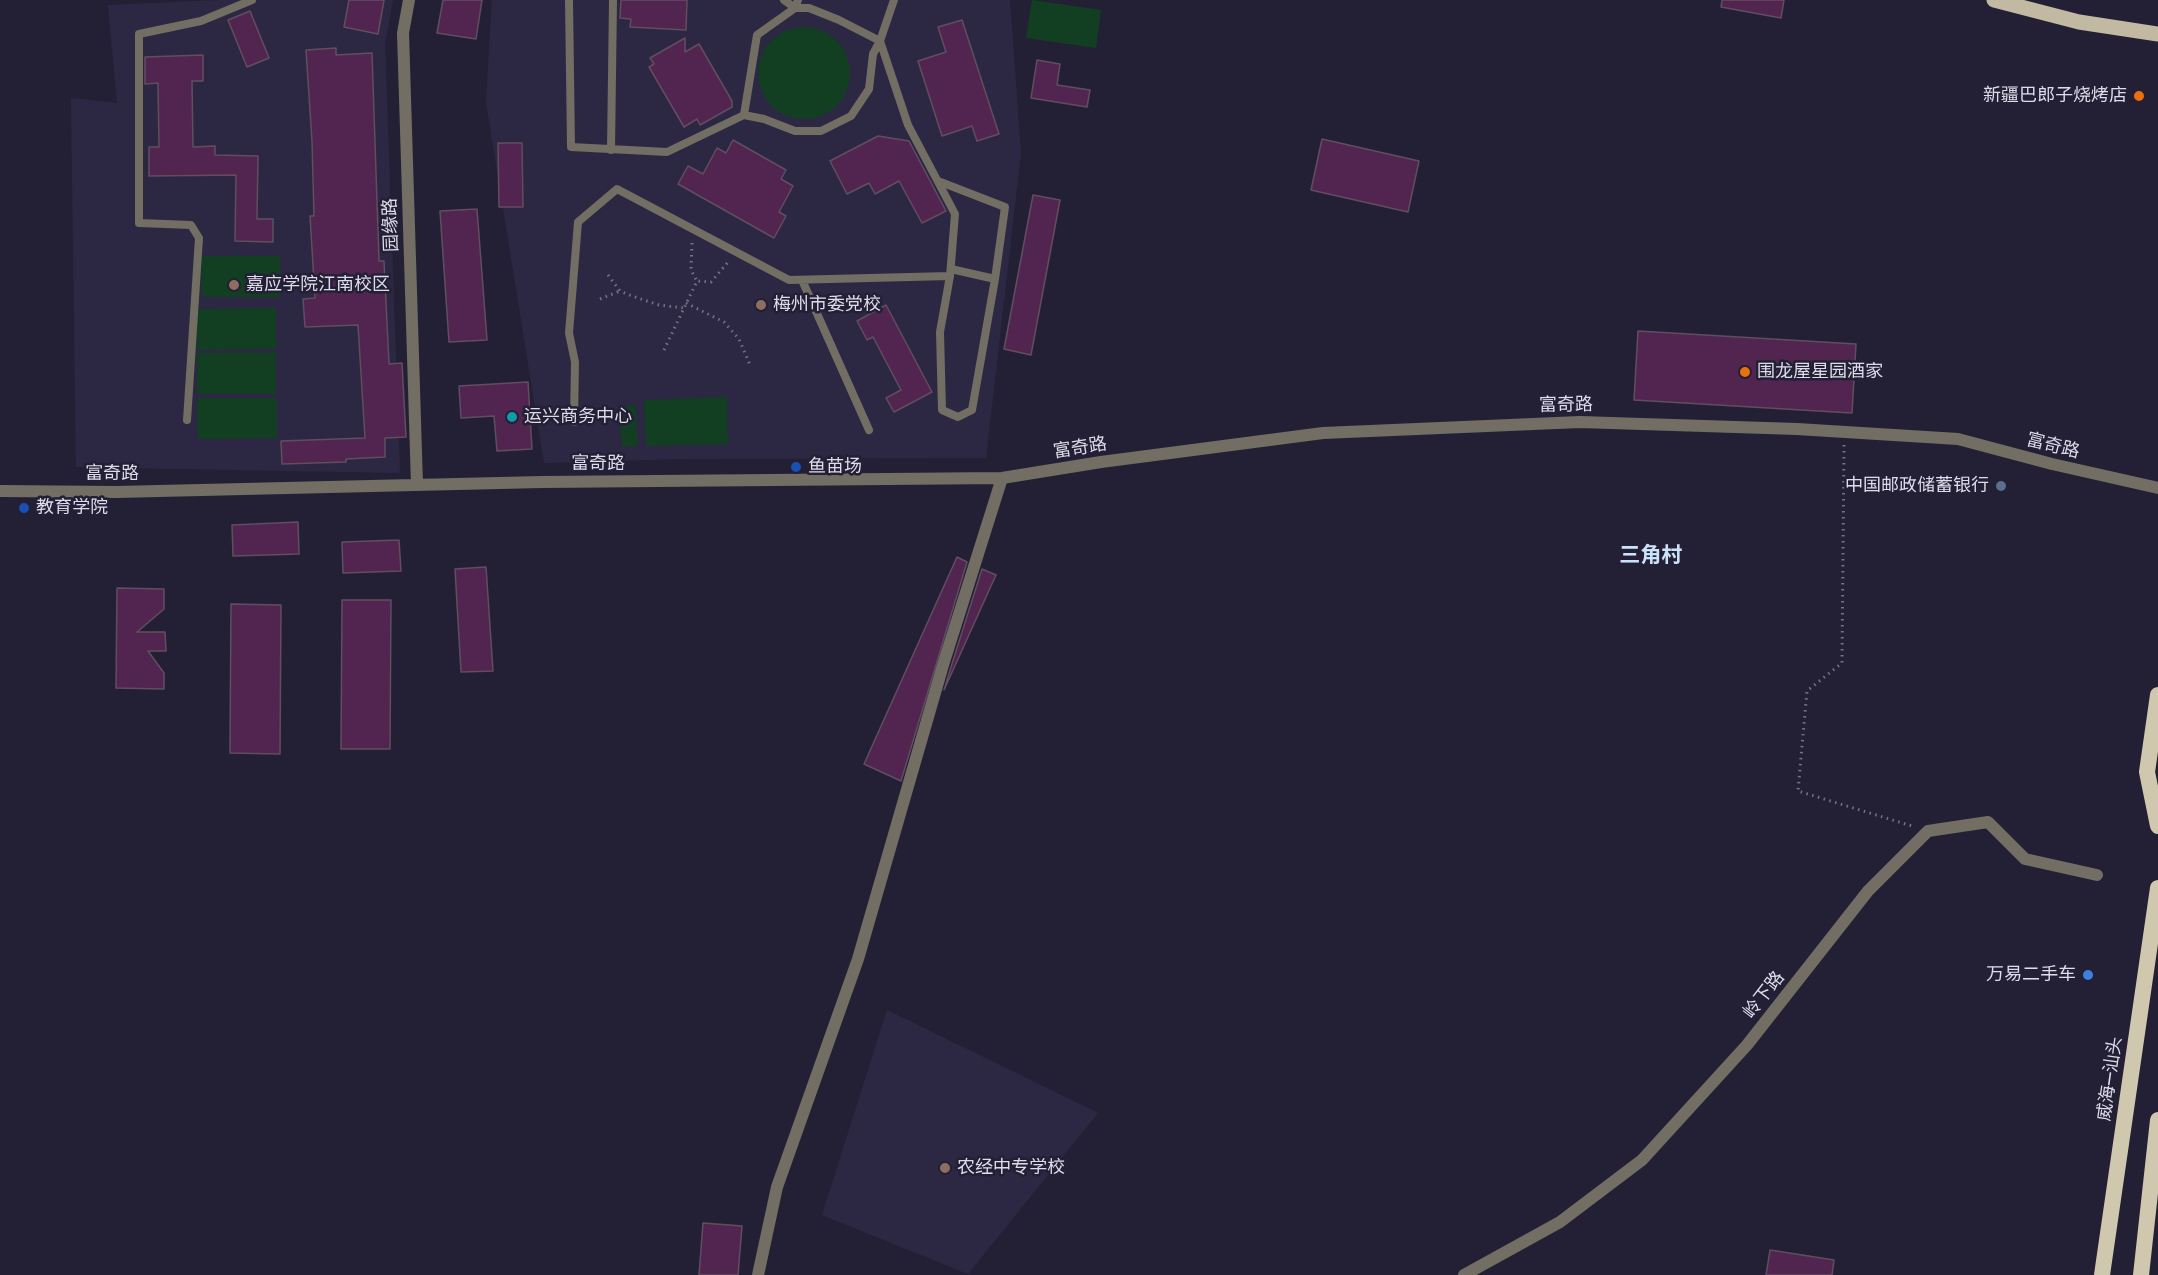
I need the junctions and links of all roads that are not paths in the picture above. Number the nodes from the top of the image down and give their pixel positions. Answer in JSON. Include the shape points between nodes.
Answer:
{"nodes":[{"id":1,"x":252,"y":0,"type":"edge"},
{"id":2,"x":409,"y":0,"type":"edge"},
{"id":3,"x":569,"y":0,"type":"edge"},
{"id":4,"x":613,"y":0,"type":"edge"},
{"id":5,"x":784,"y":0,"type":"edge"},
{"id":6,"x":894,"y":0,"type":"edge"},
{"id":7,"x":1994,"y":0,"type":"edge"},
{"id":8,"x":796,"y":4,"type":"edge"},
{"id":9,"x":2158,"y":34,"type":"edge"},
{"id":10,"x":880,"y":41,"type":"junction"},
{"id":11,"x":744,"y":115,"type":"junction"},
{"id":12,"x":611,"y":150,"type":"junction"},
{"id":13,"x":938,"y":181,"type":"junction"},
{"id":14,"x":951,"y":273,"type":"junction"},
{"id":15,"x":995,"y":279,"type":"junction"},
{"id":16,"x":802,"y":280,"type":"junction"},
{"id":17,"x":187,"y":420,"type":"dead end"},
{"id":18,"x":574,"y":422,"type":"dead end"},
{"id":19,"x":869,"y":430,"type":"dead end"},
{"id":20,"x":1002,"y":478,"type":"junction"},
{"id":21,"x":417,"y":485,"type":"junction"},
{"id":22,"x":2158,"y":488,"type":"edge"},
{"id":23,"x":0,"y":491,"type":"edge"},
{"id":24,"x":2158,"y":695,"type":"edge"},
{"id":25,"x":2158,"y":826,"type":"edge"},
{"id":26,"x":2097,"y":875,"type":"dead end"},
{"id":27,"x":2158,"y":888,"type":"edge"},
{"id":28,"x":2158,"y":1120,"type":"edge"},
{"id":29,"x":758,"y":1275,"type":"edge"},
{"id":30,"x":1464,"y":1275,"type":"edge"},
{"id":31,"x":2102,"y":1275,"type":"edge"},
{"id":32,"x":2141,"y":1275,"type":"edge"}],
"edges":[{"from":1,"to":17,"type":"lane","via":[[201,21],[139,34],[139,223],[191,225],[200,238]]},
{"from":2,"to":21,"type":"street","name":"园缘路","via":[[403,33]]},
{"from":3,"to":12,"type":"lane","via":[[572,147]]},
{"from":4,"to":12,"type":"lane"},
{"from":5,"to":8,"type":"lane"},
{"from":6,"to":10,"type":"lane"},
{"from":7,"to":9,"type":"main road","via":[[2079,22]]},
{"from":8,"to":10,"type":"lane"},
{"from":8,"to":11,"type":"lane","via":[[757,35]]},
{"from":10,"to":11,"type":"lane","via":[[873,54],[869,89],[851,116],[820,131],[795,131]]},
{"from":10,"to":13,"type":"lane","via":[[908,125]]},
{"from":11,"to":12,"type":"lane","via":[[667,152]]},
{"from":13,"to":14,"type":"lane","via":[[955,214]]},
{"from":13,"to":15,"type":"lane","via":[[1005,207]]},
{"from":14,"to":15,"type":"lane"},
{"from":14,"to":15,"type":"lane","via":[[940,332],[942,410],[958,417],[972,410]]},
{"from":14,"to":16,"type":"lane"},
{"from":16,"to":18,"type":"lane","via":[[789,280],[617,189],[578,222],[569,333],[575,362]]},
{"from":16,"to":19,"type":"lane"},
{"from":20,"to":21,"type":"street","name":"富奇路"},
{"from":20,"to":22,"type":"street","name":"富奇路","via":[[1323,433],[1580,422],[1958,439]]},
{"from":20,"to":29,"type":"street","via":[[858,959],[777,1187]]},
{"from":21,"to":23,"type":"street","name":"富奇路"},
{"from":24,"to":25,"type":"highway","via":[[2147,772]]},
{"from":26,"to":30,"type":"street","name":"岭下路","via":[[2025,859],[1988,822],[1928,831],[1868,891],[1747,1045],[1642,1160],[1560,1222]]},
{"from":27,"to":31,"type":"highway","name":"威海—汕头"},
{"from":28,"to":32,"type":"highway"}]}
